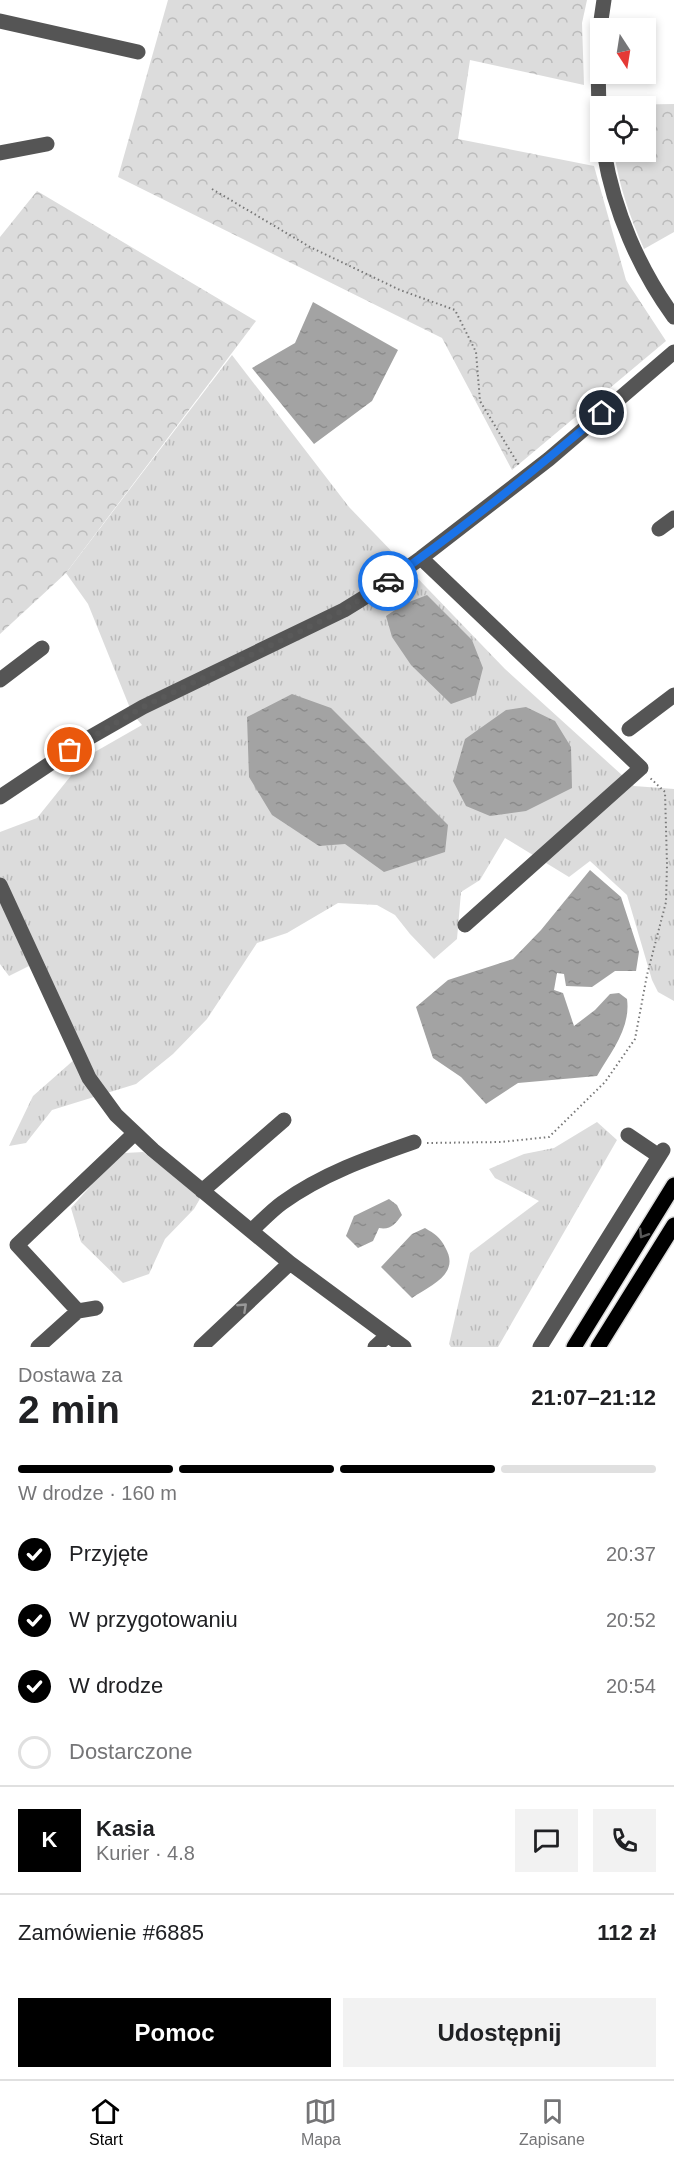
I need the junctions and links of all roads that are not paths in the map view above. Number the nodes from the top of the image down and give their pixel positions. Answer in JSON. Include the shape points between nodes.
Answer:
{"nodes":[{"id":1,"x":604,"y":0,"type":"edge"},
{"id":2,"x":0,"y":21,"type":"edge"},
{"id":3,"x":138,"y":52,"type":"dead end"},
{"id":4,"x":598,"y":96,"type":"edge"},
{"id":5,"x":47,"y":144,"type":"dead end"},
{"id":6,"x":0,"y":153,"type":"edge"},
{"id":7,"x":605,"y":162,"type":"edge"},
{"id":8,"x":674,"y":317,"type":"edge"},
{"id":9,"x":674,"y":352,"type":"edge"},
{"id":10,"x":674,"y":518,"type":"edge"},
{"id":11,"x":659,"y":529,"type":"dead end"},
{"id":12,"x":421,"y":558,"type":"junction"},
{"id":13,"x":42,"y":648,"type":"dead end"},
{"id":14,"x":0,"y":680,"type":"edge"},
{"id":15,"x":674,"y":695,"type":"edge"},
{"id":16,"x":629,"y":729,"type":"dead end"},
{"id":17,"x":0,"y":797,"type":"edge"},
{"id":18,"x":0,"y":885,"type":"edge"},
{"id":19,"x":465,"y":925,"type":"dead end"},
{"id":20,"x":284,"y":1120,"type":"dead end"},
{"id":21,"x":135,"y":1133,"type":"junction"},
{"id":22,"x":628,"y":1135,"type":"dead end"},
{"id":23,"x":414,"y":1142,"type":"road end"},
{"id":24,"x":674,"y":1185,"type":"edge"},
{"id":25,"x":202,"y":1191,"type":"junction"},
{"id":26,"x":674,"y":1225,"type":"edge"},
{"id":27,"x":251,"y":1231,"type":"junction"},
{"id":28,"x":290,"y":1263,"type":"junction"},
{"id":29,"x":96,"y":1308,"type":"dead end"},
{"id":30,"x":78,"y":1311,"type":"junction"},
{"id":31,"x":388,"y":1335,"type":"junction"},
{"id":32,"x":38,"y":1347,"type":"edge"},
{"id":33,"x":201,"y":1347,"type":"edge"},
{"id":34,"x":375,"y":1347,"type":"edge"},
{"id":35,"x":404,"y":1347,"type":"edge"},
{"id":36,"x":540,"y":1347,"type":"edge"},
{"id":37,"x":574,"y":1347,"type":"edge"},
{"id":38,"x":598,"y":1347,"type":"edge"}],
"edges":[{"from":1,"to":4,"type":"street","via":[[599,32]]},
{"from":2,"to":3,"type":"street"},
{"from":5,"to":6,"type":"street"},
{"from":7,"to":8,"type":"street","via":[[629,238],[654,290]]},
{"from":9,"to":12,"type":"street","via":[[549,459]]},
{"from":10,"to":11,"type":"street"},
{"from":12,"to":17,"type":"street","via":[[344,610],[132,713]]},
{"from":12,"to":19,"type":"street","via":[[641,768]]},
{"from":13,"to":14,"type":"street"},
{"from":15,"to":16,"type":"street"},
{"from":18,"to":21,"type":"street","via":[[89,1078],[116,1115]]},
{"from":20,"to":25,"type":"street"},
{"from":21,"to":25,"type":"street"},
{"from":21,"to":30,"type":"street","via":[[17,1245]]},
{"from":22,"to":36,"type":"street","via":[[661,1153]]},
{"from":23,"to":27,"type":"street","via":[[313,1183],[280,1204]]},
{"from":24,"to":37,"type":"main road","one_way":true},
{"from":25,"to":27,"type":"street"},
{"from":26,"to":38,"type":"main road"},
{"from":27,"to":28,"type":"street"},
{"from":28,"to":31,"type":"street"},
{"from":33,"to":28,"type":"street","one_way":true},
{"from":29,"to":30,"type":"street"},
{"from":30,"to":32,"type":"street"},
{"from":31,"to":34,"type":"street"},
{"from":31,"to":35,"type":"street"}]}
